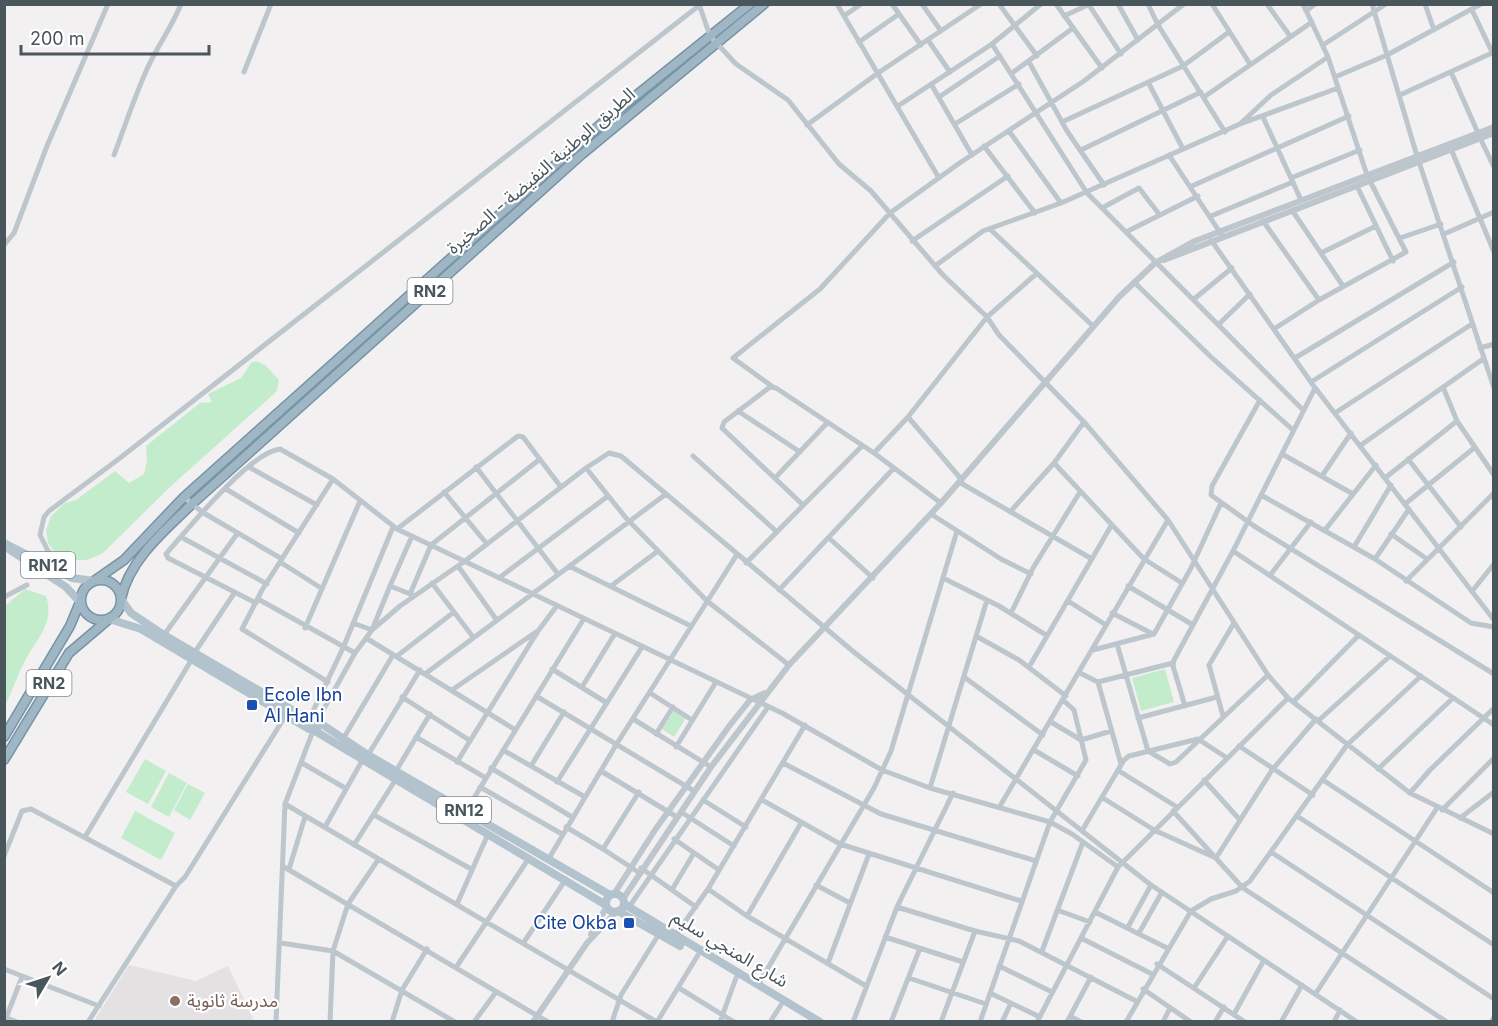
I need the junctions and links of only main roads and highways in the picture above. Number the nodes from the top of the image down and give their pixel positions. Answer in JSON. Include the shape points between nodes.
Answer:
{"nodes":[{"id":1,"x":750,"y":4,"type":"edge"},
{"id":2,"x":764,"y":4,"type":"edge"},
{"id":3,"x":713,"y":39,"type":"junction"},
{"id":4,"x":4,"y":544,"type":"edge"},
{"id":5,"x":94,"y":581,"type":"junction"},
{"id":6,"x":121,"y":599,"type":"junction"},
{"id":7,"x":80,"y":602,"type":"junction"},
{"id":8,"x":109,"y":619,"type":"junction"},
{"id":9,"x":194,"y":655,"type":"junction"},
{"id":10,"x":314,"y":725,"type":"junction"},
{"id":11,"x":4,"y":737,"type":"edge"},
{"id":12,"x":365,"y":757,"type":"junction"},
{"id":13,"x":4,"y":760,"type":"edge"},
{"id":14,"x":396,"y":775,"type":"junction"},
{"id":15,"x":612,"y":895,"type":"junction"},
{"id":16,"x":606,"y":905,"type":"junction"},
{"id":17,"x":622,"y":906,"type":"junction"},
{"id":18,"x":809,"y":1022,"type":"edge"},
{"id":19,"x":820,"y":1022,"type":"edge"}],
"edges":[{"from":1,"to":3,"type":"highway","name":"الطريق الوطنية النفيضة - الصخيرة","number":"RN2"},
{"from":2,"to":3,"type":"highway","name":"الطريق الوطنية النفيضة - الصخيرة","number":"RN2"},
{"from":3,"to":5,"type":"highway","name":"الطريق الوطنية النفيضة - الصخيرة","number":"RN2","via":[[603,122],[184,497],[124,560]]},
{"from":3,"to":6,"type":"highway","name":"الطريق الوطنية النفيضة - الصخيرة","number":"RN2","via":[[192,504],[136,565],[126,580]]},
{"from":4,"to":5,"type":"main road","number":"RN12","via":[[72,578]]},
{"from":4,"to":7,"type":"main road","number":"RN12","via":[[66,586]]},
{"from":5,"to":6,"type":"highway","via":[[112,583]]},
{"from":5,"to":7,"type":"highway","via":[[83,589]]},
{"from":6,"to":8,"type":"highway","via":[[118,611]]},
{"from":6,"to":9,"type":"main road","number":"RN12","via":[[131,613]]},
{"from":7,"to":8,"type":"highway","via":[[90,618]]},
{"from":7,"to":11,"type":"highway","number":"RN2","via":[[70,626]]},
{"from":8,"to":9,"type":"main road","number":"RN12","via":[[141,629]]},
{"from":8,"to":13,"type":"highway","number":"RN2","via":[[73,647]]},
{"from":9,"to":10,"type":"main road","number":"RN12"},
{"from":9,"to":10,"type":"main road","number":"RN12","via":[[286,715]]},
{"from":10,"to":12,"type":"main road","number":"RN12"},
{"from":10,"to":12,"type":"main road","number":"RN12","via":[[343,738]]},
{"from":12,"to":14,"type":"main road","number":"RN12"},
{"from":14,"to":15,"type":"main road","number":"RN12"},
{"from":14,"to":16,"type":"main road","number":"RN12"},
{"from":15,"to":16,"type":"main road"},
{"from":15,"to":17,"type":"main road","number":"RN12"},
{"from":16,"to":17,"type":"main road","number":"RN12"},
{"from":17,"to":18,"type":"main road","name":"شارع المنجي سليم","number":"RN12","via":[[659,934]]},
{"from":17,"to":19,"type":"main road","name":"شارع المنجي سليم","number":"RN12"}]}
